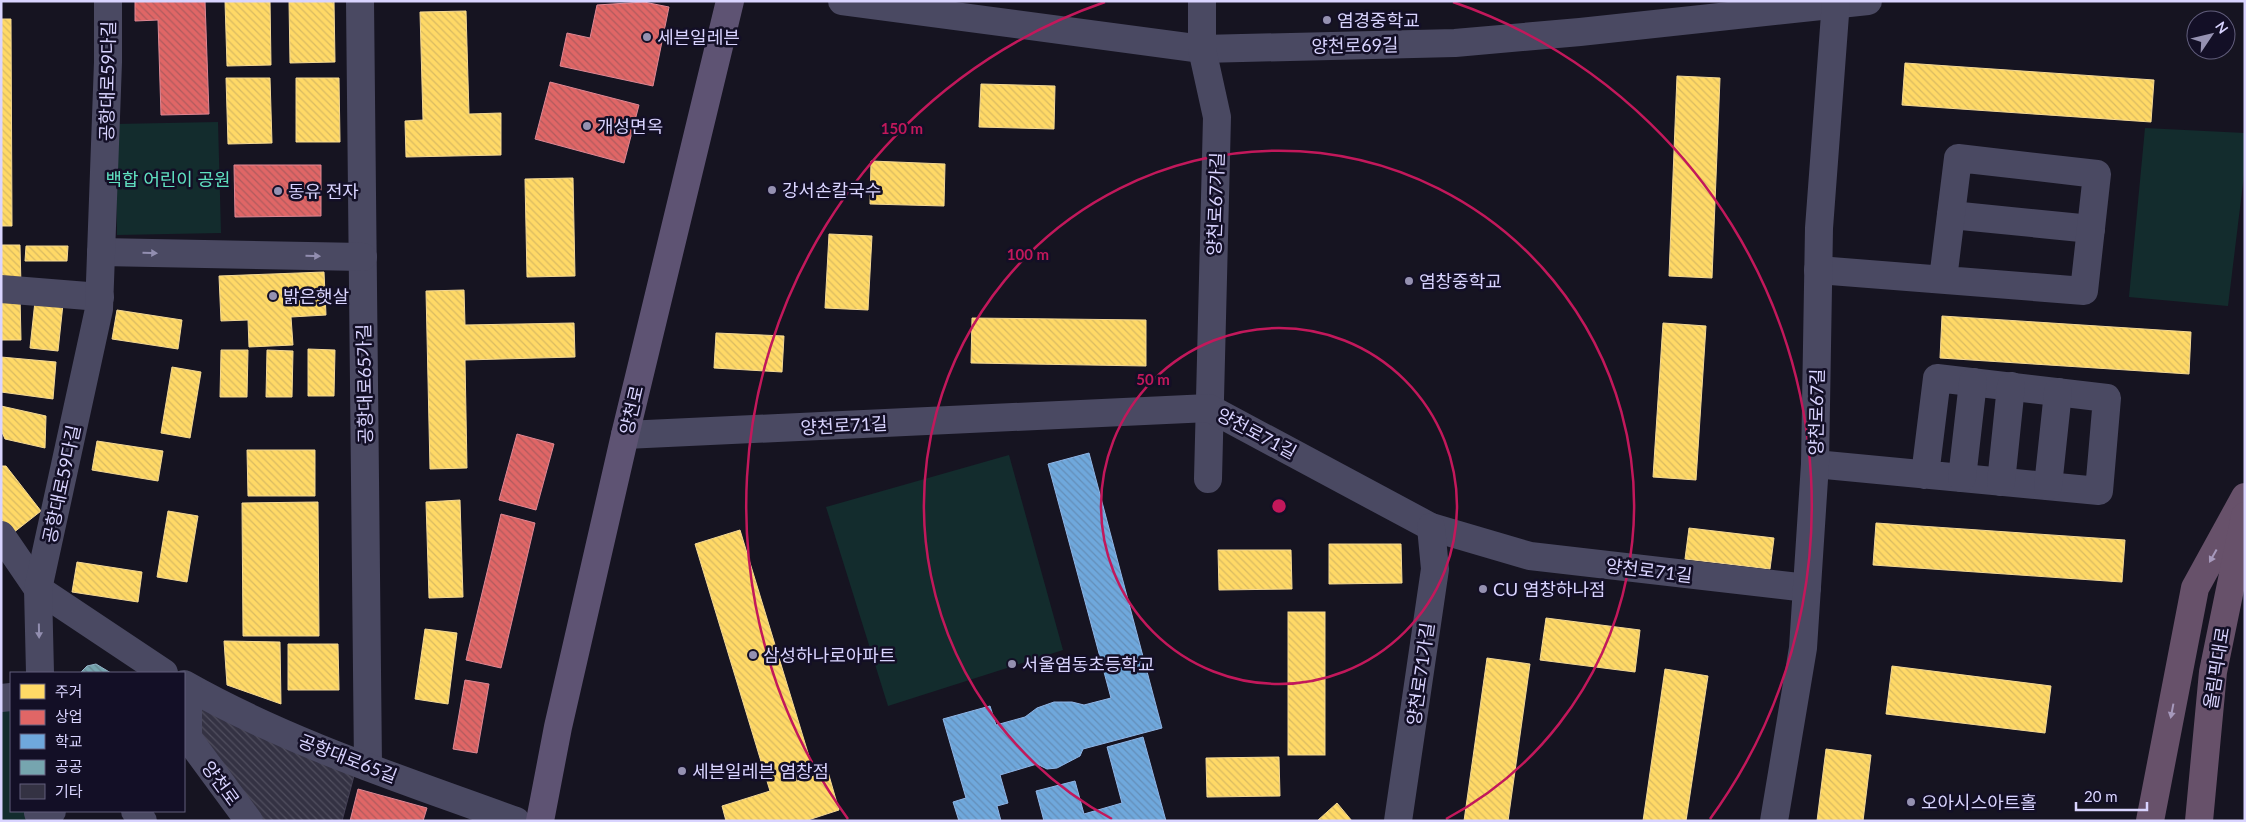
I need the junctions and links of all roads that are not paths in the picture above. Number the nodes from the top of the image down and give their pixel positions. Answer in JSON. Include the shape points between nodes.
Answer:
{"nodes":[{"id":1,"x":108,"y":1,"type":"edge"},
{"id":2,"x":360,"y":1,"type":"edge"},
{"id":3,"x":730,"y":1,"type":"edge"},
{"id":4,"x":842,"y":1,"type":"edge"},
{"id":5,"x":1202,"y":1,"type":"edge"},
{"id":6,"x":1868,"y":1,"type":"edge"},
{"id":7,"x":1836,"y":3,"type":"edge"},
{"id":8,"x":1202,"y":49,"type":"junction"},
{"id":9,"x":1951,"y":215,"type":"junction"},
{"id":10,"x":2091,"y":229,"type":"junction"},
{"id":11,"x":101,"y":252,"type":"junction"},
{"id":12,"x":362,"y":257,"type":"junction"},
{"id":13,"x":1818,"y":270,"type":"junction"},
{"id":14,"x":1943,"y":279,"type":"junction"},
{"id":15,"x":1,"y":288,"type":"edge"},
{"id":16,"x":100,"y":297,"type":"junction"},
{"id":17,"x":1973,"y":382,"type":"junction"},
{"id":18,"x":2011,"y":386,"type":"junction"},
{"id":19,"x":2058,"y":392,"type":"junction"},
{"id":20,"x":1210,"y":408,"type":"junction"},
{"id":21,"x":625,"y":435,"type":"junction"},
{"id":22,"x":1815,"y":464,"type":"junction"},
{"id":23,"x":1925,"y":474,"type":"junction"},
{"id":24,"x":1962,"y":478,"type":"junction"},
{"id":25,"x":1208,"y":479,"type":"dead end"},
{"id":26,"x":2001,"y":482,"type":"junction"},
{"id":27,"x":2048,"y":486,"type":"junction"},
{"id":28,"x":2245,"y":497,"type":"edge"},
{"id":29,"x":2245,"y":516,"type":"edge"},
{"id":30,"x":1430,"y":527,"type":"junction"},
{"id":31,"x":1,"y":535,"type":"edge"},
{"id":32,"x":1807,"y":588,"type":"junction"},
{"id":33,"x":38,"y":589,"type":"junction"},
{"id":34,"x":40,"y":672,"type":"edge"},
{"id":35,"x":162,"y":672,"type":"edge"},
{"id":36,"x":186,"y":686,"type":"edge"},
{"id":37,"x":368,"y":766,"type":"junction"},
{"id":38,"x":249,"y":821,"type":"edge"},
{"id":39,"x":516,"y":821,"type":"edge"},
{"id":40,"x":540,"y":821,"type":"edge"},
{"id":41,"x":1398,"y":821,"type":"edge"},
{"id":42,"x":1774,"y":821,"type":"edge"},
{"id":43,"x":2150,"y":821,"type":"edge"},
{"id":44,"x":2199,"y":821,"type":"edge"}],
"edges":[{"from":1,"to":11,"type":"street","name":"공항대로59다길"},
{"from":2,"to":12,"type":"street","name":"공항대로65가길"},
{"from":3,"to":21,"type":"main road","name":"양천로"},
{"from":4,"to":8,"type":"street","name":"양천로69길"},
{"from":5,"to":8,"type":"street","name":"양천로67가길"},
{"from":6,"to":7,"type":"street","name":"양천로69길"},
{"from":7,"to":8,"type":"street","name":"양천로69길","via":[[1455,43]]},
{"from":7,"to":13,"type":"street","name":"양천로67길"},
{"from":8,"to":20,"type":"street","name":"양천로67가길","via":[[1218,117]]},
{"from":9,"to":10,"type":"street"},
{"from":9,"to":10,"type":"street","via":[[1958,158],[2097,174]]},
{"from":9,"to":14,"type":"street"},
{"from":10,"to":14,"type":"street","via":[[2084,291]]},
{"from":11,"to":12,"type":"street","one_way":true},
{"from":11,"to":16,"type":"street","name":"공항대로59다길"},
{"from":12,"to":37,"type":"street","name":"공항대로65가길"},
{"from":13,"to":14,"type":"street"},
{"from":13,"to":22,"type":"street","name":"양천로67길"},
{"from":15,"to":16,"type":"street"},
{"from":16,"to":33,"type":"street","name":"공항대로59다길"},
{"from":17,"to":18,"type":"street"},
{"from":17,"to":23,"type":"street","via":[[1937,378]]},
{"from":17,"to":24,"type":"street"},
{"from":18,"to":19,"type":"street"},
{"from":18,"to":26,"type":"street"},
{"from":19,"to":27,"type":"street"},
{"from":19,"to":27,"type":"street","via":[[2107,398],[2099,491]]},
{"from":20,"to":21,"type":"street","name":"양천로71길"},
{"from":20,"to":25,"type":"street","name":"양천로67가길"},
{"from":20,"to":30,"type":"street","name":"양천로71길"},
{"from":21,"to":40,"type":"main road","name":"양천로","via":[[558,726]]},
{"from":22,"to":23,"type":"street"},
{"from":22,"to":32,"type":"street","name":"양천로67길"},
{"from":23,"to":24,"type":"street"},
{"from":24,"to":26,"type":"street"},
{"from":26,"to":27,"type":"street"},
{"from":28,"to":43,"type":"highway","one_way":true,"via":[[2195,588]]},
{"from":29,"to":44,"type":"highway","name":"올림픽대로","via":[[2213,672]]},
{"from":30,"to":32,"type":"street","name":"양천로71길","via":[[1530,556]]},
{"from":30,"to":41,"type":"street","name":"양천로71가길","via":[[1435,569]]},
{"from":31,"to":33,"type":"street"},
{"from":32,"to":42,"type":"street","name":"양천로67길","via":[[1803,648]]},
{"from":33,"to":34,"type":"street","name":"공항대로59다길","one_way":true},
{"from":33,"to":35,"type":"street"},
{"from":36,"to":37,"type":"street","name":"공항대로65길","via":[[240,715]]},
{"from":36,"to":38,"type":"street","name":"양천로","via":[[188,738]]},
{"from":37,"to":39,"type":"street","name":"공항대로65길"}]}
